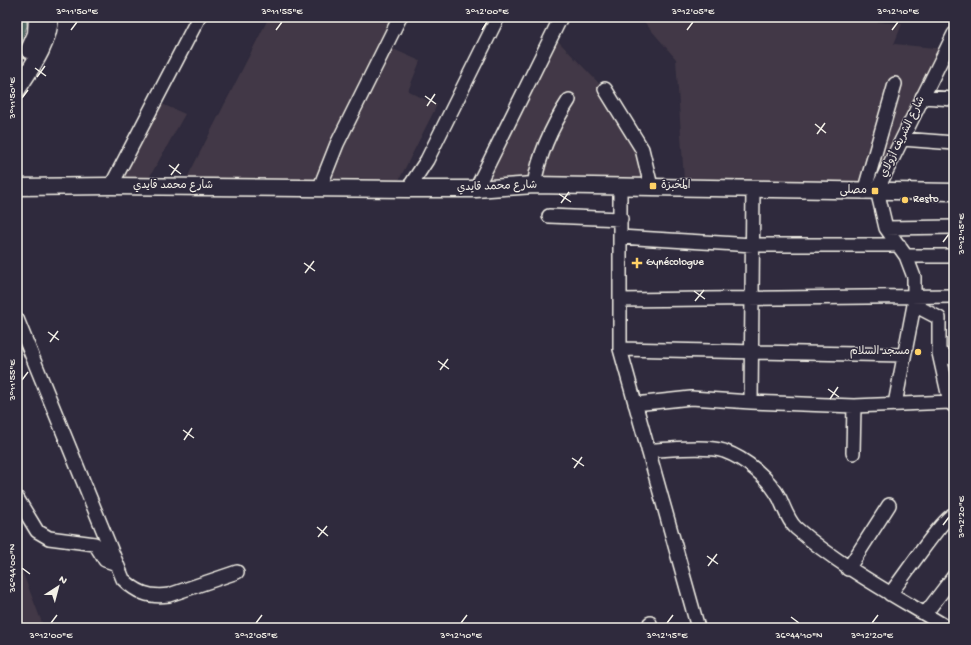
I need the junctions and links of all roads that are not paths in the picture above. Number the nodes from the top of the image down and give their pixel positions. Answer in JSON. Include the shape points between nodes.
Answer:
{"nodes":[{"id":1,"x":37,"y":17,"type":"edge"},
{"id":2,"x":50,"y":17,"type":"edge"},
{"id":3,"x":200,"y":17,"type":"edge"},
{"id":4,"x":400,"y":17,"type":"edge"},
{"id":5,"x":498,"y":17,"type":"edge"},
{"id":6,"x":561,"y":17,"type":"edge"},
{"id":7,"x":954,"y":34,"type":"edge"},
{"id":8,"x":950,"y":51,"type":"edge"},
{"id":9,"x":17,"y":70,"type":"edge"},
{"id":10,"x":895,"y":84,"type":"dead end"},
{"id":11,"x":605,"y":89,"type":"dead end"},
{"id":12,"x":17,"y":90,"type":"edge"},
{"id":13,"x":922,"y":97,"type":"junction"},
{"id":14,"x":954,"y":99,"type":"edge"},
{"id":15,"x":569,"y":100,"type":"dead end"},
{"id":16,"x":902,"y":139,"type":"junction"},
{"id":17,"x":954,"y":143,"type":"edge"},
{"id":18,"x":17,"y":179,"type":"edge"},
{"id":19,"x":534,"y":185,"type":"junction"},
{"id":20,"x":111,"y":186,"type":"junction"},
{"id":21,"x":651,"y":186,"type":"junction"},
{"id":22,"x":17,"y":187,"type":"edge"},
{"id":23,"x":40,"y":187,"type":"junction"},
{"id":24,"x":320,"y":187,"type":"junction"},
{"id":25,"x":620,"y":187,"type":"junction"},
{"id":26,"x":753,"y":188,"type":"junction"},
{"id":27,"x":476,"y":189,"type":"junction"},
{"id":28,"x":408,"y":190,"type":"junction"},
{"id":29,"x":871,"y":191,"type":"junction"},
{"id":30,"x":954,"y":192,"type":"edge"},
{"id":31,"x":549,"y":216,"type":"dead end"},
{"id":32,"x":621,"y":219,"type":"junction"},
{"id":33,"x":954,"y":227,"type":"edge"},
{"id":34,"x":886,"y":228,"type":"junction"},
{"id":35,"x":620,"y":237,"type":"junction"},
{"id":36,"x":753,"y":245,"type":"junction"},
{"id":37,"x":899,"y":245,"type":"junction"},
{"id":38,"x":906,"y":256,"type":"junction"},
{"id":39,"x":954,"y":256,"type":"edge"},
{"id":40,"x":954,"y":296,"type":"edge"},
{"id":41,"x":753,"y":298,"type":"junction"},
{"id":42,"x":620,"y":300,"type":"junction"},
{"id":43,"x":914,"y":301,"type":"junction"},
{"id":44,"x":17,"y":319,"type":"edge"},
{"id":45,"x":620,"y":348,"type":"junction"},
{"id":46,"x":753,"y":352,"type":"junction"},
{"id":47,"x":939,"y":353,"type":"junction"},
{"id":48,"x":903,"y":355,"type":"junction"},
{"id":49,"x":954,"y":359,"type":"edge"},
{"id":50,"x":751,"y":402,"type":"junction"},
{"id":51,"x":635,"y":404,"type":"junction"},
{"id":52,"x":895,"y":404,"type":"junction"},
{"id":53,"x":952,"y":404,"type":"edge"},
{"id":54,"x":854,"y":406,"type":"junction"},
{"id":55,"x":648,"y":450,"type":"junction"},
{"id":56,"x":853,"y":453,"type":"dead end"},
{"id":57,"x":17,"y":498,"type":"edge"},
{"id":58,"x":889,"y":505,"type":"dead end"},
{"id":59,"x":954,"y":514,"type":"edge"},
{"id":60,"x":117,"y":564,"type":"junction"},
{"id":61,"x":848,"y":569,"type":"junction"},
{"id":62,"x":237,"y":572,"type":"dead end"},
{"id":63,"x":954,"y":576,"type":"edge"},
{"id":64,"x":890,"y":594,"type":"junction"},
{"id":65,"x":925,"y":614,"type":"junction"},
{"id":66,"x":698,"y":628,"type":"edge"},
{"id":67,"x":948,"y":628,"type":"edge"}],
"edges":[{"from":1,"to":9,"type":"main road","via":[[36,34]]},
{"from":2,"to":12,"type":"main road","via":[[40,52]]},
{"from":3,"to":20,"type":"street"},
{"from":4,"to":24,"type":"street","via":[[337,144]]},
{"from":5,"to":28,"type":"street","via":[[427,160]]},
{"from":6,"to":27,"type":"street"},
{"from":7,"to":8,"type":"street","name":"شارع الشريف أزولاي"},
{"from":8,"to":13,"type":"street","name":"شارع الشريف أزولاي"},
{"from":10,"to":29,"type":"street"},
{"from":11,"to":21,"type":"street","via":[[642,149]]},
{"from":13,"to":14,"type":"street"},
{"from":13,"to":16,"type":"street","name":"شارع الشريف أزولاي"},
{"from":15,"to":19,"type":"street","via":[[556,120],[545,146]]},
{"from":16,"to":17,"type":"street"},
{"from":16,"to":29,"type":"street","name":"شارع الشريف أزولاي"},
{"from":18,"to":23,"type":"main road"},
{"from":19,"to":25,"type":"main road","name":"شارع محمد قايدي"},
{"from":19,"to":27,"type":"main road","name":"شارع محمد قايدي"},
{"from":20,"to":23,"type":"main road","name":"شارع محمد قايدي"},
{"from":20,"to":24,"type":"main road","name":"شارع محمد قايدي"},
{"from":21,"to":25,"type":"main road","name":"شارع محمد قايدي"},
{"from":21,"to":26,"type":"main road","name":"شارع محمد قايدي"},
{"from":22,"to":23,"type":"main road","name":"شارع محمد قايدي"},
{"from":24,"to":28,"type":"main road","name":"شارع محمد قايدي"},
{"from":25,"to":32,"type":"street"},
{"from":26,"to":29,"type":"main road","name":"شارع محمد قايدي"},
{"from":26,"to":36,"type":"street"},
{"from":27,"to":28,"type":"main road","name":"شارع محمد قايدي"},
{"from":29,"to":30,"type":"main road","name":"شارع محمد قايدي"},
{"from":29,"to":34,"type":"street","name":"شارع الشريف أزولاي"},
{"from":31,"to":32,"type":"street"},
{"from":32,"to":35,"type":"street"},
{"from":33,"to":34,"type":"street"},
{"from":34,"to":37,"type":"street","name":"شارع الشريف أزولاي"},
{"from":35,"to":36,"type":"street"},
{"from":35,"to":42,"type":"street"},
{"from":36,"to":37,"type":"street"},
{"from":36,"to":41,"type":"street"},
{"from":37,"to":38,"type":"street","name":"شارع الشريف أزولاي"},
{"from":38,"to":39,"type":"street"},
{"from":38,"to":43,"type":"street","name":"شارع الشريف أزولاي","via":[[914,277]]},
{"from":40,"to":43,"type":"street"},
{"from":41,"to":42,"type":"street"},
{"from":41,"to":43,"type":"street"},
{"from":41,"to":46,"type":"street"},
{"from":42,"to":45,"type":"street"},
{"from":43,"to":47,"type":"street","via":[[939,318]]},
{"from":43,"to":48,"type":"street","name":"شارع الشريف أزولاي"},
{"from":44,"to":60,"type":"street"},
{"from":45,"to":46,"type":"street"},
{"from":45,"to":51,"type":"street"},
{"from":46,"to":48,"type":"street"},
{"from":46,"to":50,"type":"street"},
{"from":47,"to":49,"type":"street"},
{"from":47,"to":53,"type":"street"},
{"from":48,"to":52,"type":"street","name":"شارع الشريف أزولاي"},
{"from":50,"to":51,"type":"street","via":[[691,398]]},
{"from":50,"to":54,"type":"street"},
{"from":51,"to":55,"type":"street"},
{"from":52,"to":53,"type":"street"},
{"from":52,"to":54,"type":"street"},
{"from":54,"to":56,"type":"street"},
{"from":55,"to":61,"type":"street","via":[[708,448],[722,450],[737,457],[760,473],[776,493],[794,527]]},
{"from":55,"to":66,"type":"street"},
{"from":57,"to":60,"type":"street","via":[[37,531],[49,538],[94,544],[105,560]]},
{"from":58,"to":61,"type":"street"},
{"from":59,"to":64,"type":"street","via":[[951,514],[940,527]]},
{"from":60,"to":62,"type":"street","via":[[122,579],[133,589],[158,597]]},
{"from":61,"to":64,"type":"street"},
{"from":63,"to":65,"type":"street"},
{"from":64,"to":65,"type":"street"},
{"from":65,"to":67,"type":"street"}]}
